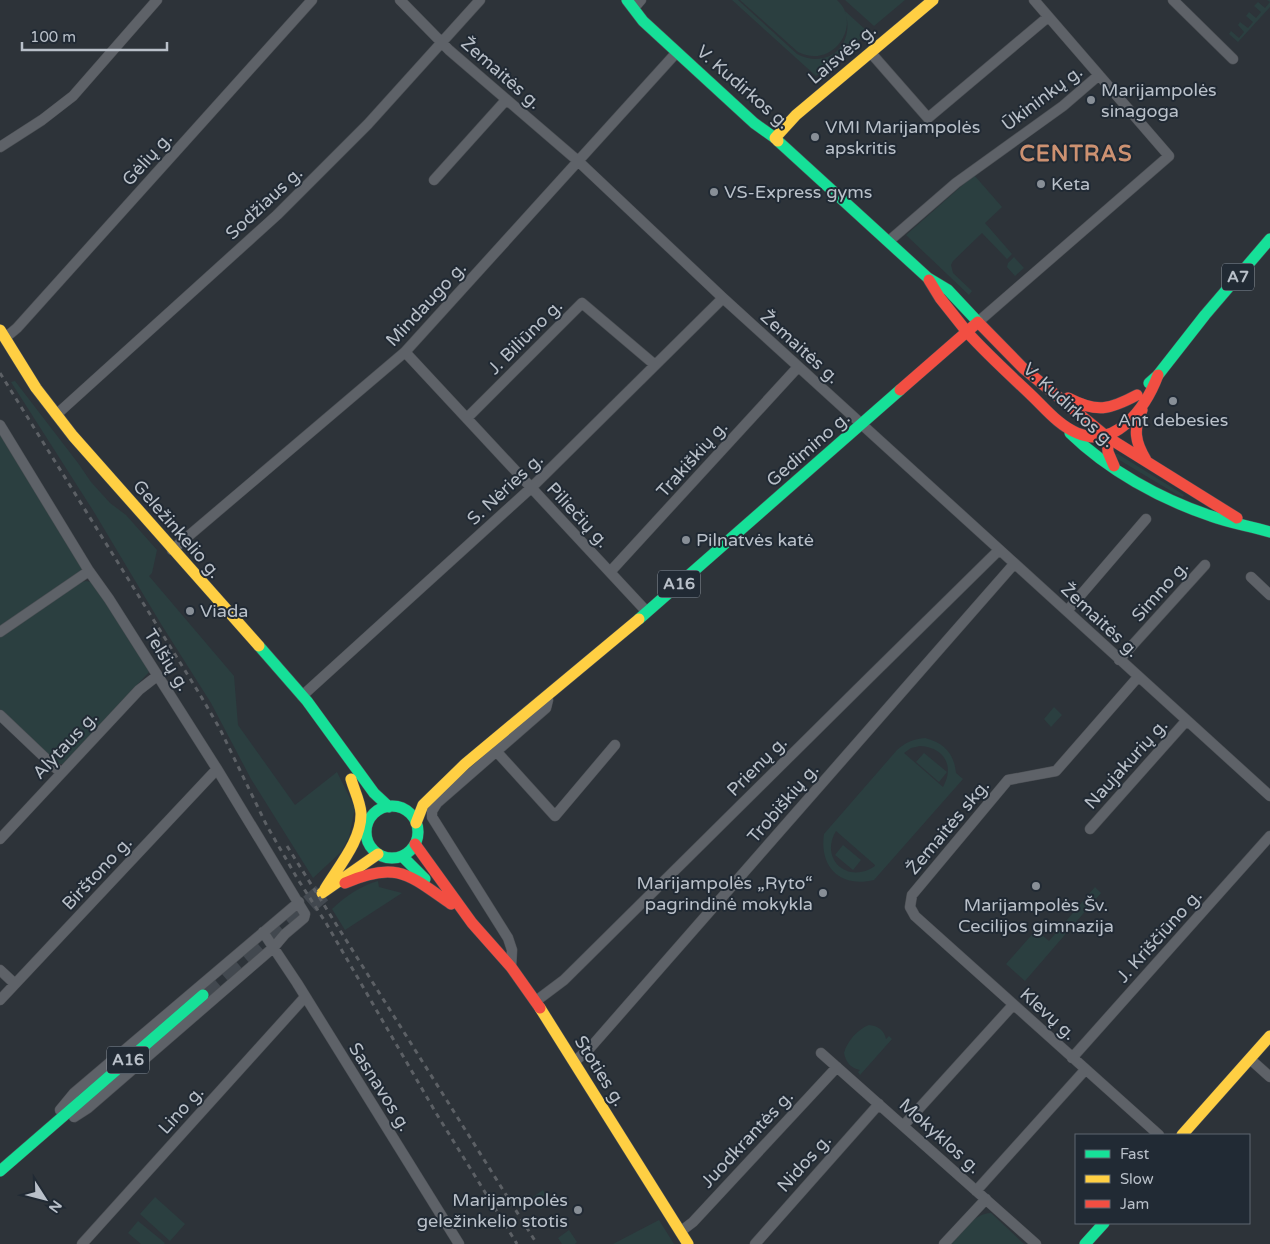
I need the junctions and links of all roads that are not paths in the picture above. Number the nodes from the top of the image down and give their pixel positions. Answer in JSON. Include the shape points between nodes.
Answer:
{"nodes":[{"id":1,"x":157,"y":0,"type":"edge"},
{"id":2,"x":312,"y":0,"type":"edge"},
{"id":3,"x":400,"y":0,"type":"edge"},
{"id":4,"x":480,"y":0,"type":"edge"},
{"id":5,"x":933,"y":0,"type":"edge"},
{"id":6,"x":1034,"y":0,"type":"edge"},
{"id":7,"x":1172,"y":0,"type":"edge"},
{"id":8,"x":634,"y":3,"type":"edge"},
{"id":9,"x":1048,"y":17,"type":"junction"},
{"id":10,"x":442,"y":42,"type":"junction"},
{"id":11,"x":677,"y":52,"type":"junction"},
{"id":12,"x":871,"y":53,"type":"junction"},
{"id":13,"x":1233,"y":59,"type":"dead end"},
{"id":14,"x":1099,"y":75,"type":"junction"},
{"id":15,"x":506,"y":100,"type":"junction"},
{"id":16,"x":792,"y":118,"type":"junction"},
{"id":17,"x":758,"y":126,"type":"junction"},
{"id":18,"x":775,"y":138,"type":"junction"},
{"id":19,"x":0,"y":147,"type":"edge"},
{"id":20,"x":578,"y":161,"type":"junction"},
{"id":21,"x":434,"y":180,"type":"dead end"},
{"id":22,"x":1270,"y":239,"type":"edge"},
{"id":23,"x":889,"y":241,"type":"junction"},
{"id":24,"x":928,"y":278,"type":"junction"},
{"id":25,"x":723,"y":298,"type":"junction"},
{"id":26,"x":978,"y":322,"type":"junction"},
{"id":27,"x":967,"y":332,"type":"junction"},
{"id":28,"x":2,"y":334,"type":"edge"},
{"id":29,"x":405,"y":352,"type":"junction"},
{"id":30,"x":655,"y":365,"type":"junction"},
{"id":31,"x":798,"y":367,"type":"junction"},
{"id":32,"x":1043,"y":385,"type":"junction"},
{"id":33,"x":1142,"y":398,"type":"junction"},
{"id":34,"x":56,"y":415,"type":"junction"},
{"id":35,"x":467,"y":418,"type":"junction"},
{"id":36,"x":862,"y":424,"type":"junction"},
{"id":37,"x":0,"y":425,"type":"edge"},
{"id":38,"x":1065,"y":426,"type":"junction"},
{"id":39,"x":1107,"y":437,"type":"junction"},
{"id":40,"x":1148,"y":463,"type":"junction"},
{"id":41,"x":1114,"y":467,"type":"junction"},
{"id":42,"x":531,"y":488,"type":"junction"},
{"id":43,"x":1146,"y":519,"type":"dead end"},
{"id":44,"x":1249,"y":525,"type":"junction"},
{"id":45,"x":1270,"y":532,"type":"edge"},
{"id":46,"x":172,"y":550,"type":"junction"},
{"id":47,"x":999,"y":550,"type":"junction"},
{"id":48,"x":1014,"y":564,"type":"junction"},
{"id":49,"x":1205,"y":565,"type":"dead end"},
{"id":50,"x":89,"y":571,"type":"junction"},
{"id":51,"x":610,"y":572,"type":"junction"},
{"id":52,"x":1251,"y":577,"type":"dead end"},
{"id":53,"x":1270,"y":595,"type":"edge"},
{"id":54,"x":647,"y":612,"type":"junction"},
{"id":55,"x":1067,"y":612,"type":"junction"},
{"id":56,"x":0,"y":632,"type":"edge"},
{"id":57,"x":1119,"y":660,"type":"junction"},
{"id":58,"x":157,"y":676,"type":"junction"},
{"id":59,"x":1138,"y":678,"type":"junction"},
{"id":60,"x":549,"y":694,"type":"junction"},
{"id":61,"x":302,"y":696,"type":"junction"},
{"id":62,"x":0,"y":715,"type":"edge"},
{"id":63,"x":1186,"y":721,"type":"junction"},
{"id":64,"x":337,"y":743,"type":"junction"},
{"id":65,"x":615,"y":745,"type":"dead end"},
{"id":66,"x":497,"y":752,"type":"junction"},
{"id":67,"x":465,"y":764,"type":"junction"},
{"id":68,"x":217,"y":768,"type":"junction"},
{"id":69,"x":61,"y":773,"type":"junction"},
{"id":70,"x":351,"y":779,"type":"junction"},
{"id":71,"x":1270,"y":796,"type":"edge"},
{"id":72,"x":393,"y":807,"type":"junction"},
{"id":73,"x":370,"y":819,"type":"junction"},
{"id":74,"x":416,"y":823,"type":"junction"},
{"id":75,"x":1090,"y":829,"type":"dead end"},
{"id":76,"x":1270,"y":836,"type":"edge"},
{"id":77,"x":0,"y":839,"type":"edge"},
{"id":78,"x":368,"y":842,"type":"junction"},
{"id":79,"x":415,"y":844,"type":"junction"},
{"id":80,"x":378,"y":854,"type":"junction"},
{"id":81,"x":402,"y":856,"type":"junction"},
{"id":82,"x":336,"y":882,"type":"junction"},
{"id":83,"x":323,"y":892,"type":"junction"},
{"id":84,"x":299,"y":902,"type":"junction"},
{"id":85,"x":451,"y":904,"type":"junction"},
{"id":86,"x":915,"y":916,"type":"joint"},
{"id":87,"x":472,"y":923,"type":"junction"},
{"id":88,"x":263,"y":932,"type":"junction"},
{"id":89,"x":274,"y":947,"type":"junction"},
{"id":90,"x":511,"y":967,"type":"junction"},
{"id":91,"x":0,"y":970,"type":"edge"},
{"id":92,"x":14,"y":984,"type":"junction"},
{"id":93,"x":203,"y":995,"type":"tunnel mouth"},
{"id":94,"x":305,"y":998,"type":"junction"},
{"id":95,"x":0,"y":1000,"type":"edge"},
{"id":96,"x":536,"y":1001,"type":"junction"},
{"id":97,"x":1013,"y":1005,"type":"junction"},
{"id":98,"x":1270,"y":1036,"type":"edge"},
{"id":99,"x":821,"y":1053,"type":"dead end"},
{"id":100,"x":1072,"y":1058,"type":"junction"},
{"id":101,"x":1250,"y":1059,"type":"junction"},
{"id":102,"x":574,"y":1062,"type":"junction"},
{"id":103,"x":836,"y":1067,"type":"junction"},
{"id":104,"x":1085,"y":1070,"type":"junction"},
{"id":105,"x":1270,"y":1077,"type":"edge"},
{"id":106,"x":879,"y":1104,"type":"junction"},
{"id":107,"x":54,"y":1124,"type":"junction"},
{"id":108,"x":904,"y":1125,"type":"junction"},
{"id":109,"x":1158,"y":1134,"type":"edge"},
{"id":110,"x":1183,"y":1134,"type":"edge"},
{"id":111,"x":0,"y":1171,"type":"edge"},
{"id":112,"x":976,"y":1191,"type":"junction"},
{"id":113,"x":986,"y":1199,"type":"junction"},
{"id":114,"x":1103,"y":1224,"type":"edge"},
{"id":115,"x":680,"y":1232,"type":"junction"},
{"id":116,"x":82,"y":1244,"type":"edge"},
{"id":117,"x":459,"y":1244,"type":"edge"},
{"id":118,"x":688,"y":1244,"type":"edge"},
{"id":119,"x":755,"y":1244,"type":"edge"},
{"id":120,"x":944,"y":1244,"type":"edge"},
{"id":121,"x":1036,"y":1244,"type":"edge"},
{"id":122,"x":1085,"y":1244,"type":"edge"}],
"edges":[{"from":1,"to":19,"type":"street","via":[[73,96]]},
{"from":2,"to":28,"type":"street","name":"Gėlių g.","via":[[17,328]]},
{"from":3,"to":10,"type":"street","name":"Žemaitės g."},
{"from":4,"to":10,"type":"street","name":"Sodžiaus g."},
{"from":5,"to":12,"type":"main road","name":"Laisvės g."},
{"from":6,"to":9,"type":"street"},
{"from":7,"to":13,"type":"street"},
{"from":8,"to":11,"type":"main road","name":"V. Kudirkos g.","via":[[643,22]]},
{"from":9,"to":12,"type":"street","via":[[928,118]]},
{"from":9,"to":14,"type":"street"},
{"from":10,"to":15,"type":"street","name":"Žemaitės g."},
{"from":10,"to":34,"type":"street","name":"Sodžiaus g.","via":[[368,124],[277,214]]},
{"from":11,"to":17,"type":"main road","name":"V. Kudirkos g."},
{"from":11,"to":20,"type":"street","name":"Mindaugo g."},
{"from":12,"to":16,"type":"main road","name":"Laisvės g."},
{"from":14,"to":23,"type":"street","name":"Ūkininkų g.","via":[[1063,106],[956,184]]},
{"from":14,"to":26,"type":"street","name":"Gedimino g.","via":[[1169,156]]},
{"from":15,"to":20,"type":"street","name":"Žemaitės g."},
{"from":15,"to":21,"type":"street"},
{"from":16,"to":17,"type":"main road","via":[[778,124]]},
{"from":16,"to":18,"type":"main road","name":"Laisvės g."},
{"from":17,"to":18,"type":"main road","name":"V. Kudirkos g."},
{"from":18,"to":23,"type":"main road","name":"V. Kudirkos g."},
{"from":20,"to":25,"type":"street","name":"Žemaitės g."},
{"from":20,"to":29,"type":"street","name":"Mindaugo g."},
{"from":22,"to":33,"type":"main road","number":"A7","via":[[1205,315]]},
{"from":23,"to":24,"type":"main road","name":"V. Kudirkos g."},
{"from":24,"to":26,"type":"main road","name":"V. Kudirkos g.","via":[[948,290]]},
{"from":24,"to":27,"type":"main road","name":"V. Kudirkos g."},
{"from":25,"to":30,"type":"street","name":"S. Nėries g."},
{"from":25,"to":31,"type":"street","name":"Žemaitės g."},
{"from":26,"to":27,"type":"main road","name":"Gedimino g.","number":"A16"},
{"from":26,"to":32,"type":"main road","name":"V. Kudirkos g."},
{"from":27,"to":36,"type":"main road","name":"Gedimino g.","number":"A16"},
{"from":27,"to":38,"type":"main road","name":"V. Kudirkos g.","via":[[987,356]]},
{"from":28,"to":34,"type":"main road","name":"Geležinkelio g."},
{"from":29,"to":35,"type":"street","name":"Piliečių g."},
{"from":29,"to":46,"type":"street","name":"Mindaugo g."},
{"from":30,"to":35,"type":"street","name":"J. Biliūno g.","via":[[582,303]]},
{"from":30,"to":42,"type":"street","name":"S. Nėries g."},
{"from":31,"to":36,"type":"street","name":"Žemaitės g."},
{"from":31,"to":51,"type":"street","name":"Trakiškių g."},
{"from":32,"to":33,"type":"main road","via":[[1073,401],[1100,409],[1110,409]]},
{"from":32,"to":39,"type":"main road","name":"V. Kudirkos g."},
{"from":33,"to":39,"type":"main road","via":[[1116,419]]},
{"from":33,"to":40,"type":"main road","via":[[1135,439]]},
{"from":34,"to":46,"type":"main road","name":"Geležinkelio g."},
{"from":35,"to":42,"type":"street","name":"Piliečių g."},
{"from":36,"to":47,"type":"street","name":"Žemaitės g."},
{"from":36,"to":54,"type":"main road","name":"Gedimino g.","number":"A16"},
{"from":37,"to":50,"type":"street","name":"Telšių g."},
{"from":38,"to":39,"type":"main road","via":[[1084,436]]},
{"from":38,"to":41,"type":"main road","name":"V. Kudirkos g.","via":[[1078,442]]},
{"from":39,"to":40,"type":"main road","name":"V. Kudirkos g."},
{"from":39,"to":41,"type":"main road","via":[[1106,447]]},
{"from":40,"to":44,"type":"main road","name":"V. Kudirkos g."},
{"from":41,"to":44,"type":"main road","name":"V. Kudirkos g.","via":[[1188,506]]},
{"from":42,"to":51,"type":"street","name":"Piliečių g."},
{"from":42,"to":61,"type":"street","name":"S. Nėries g."},
{"from":43,"to":55,"type":"street"},
{"from":44,"to":45,"type":"main road","name":"V. Kudirkos g."},
{"from":46,"to":61,"type":"main road","name":"Geležinkelio g."},
{"from":47,"to":48,"type":"street","name":"Žemaitės g."},
{"from":47,"to":96,"type":"street","name":"Prienų g.","via":[[564,980]]},
{"from":48,"to":55,"type":"street","name":"Žemaitės g."},
{"from":48,"to":102,"type":"street","name":"Trobiškių g.","via":[[590,1048]]},
{"from":49,"to":57,"type":"street","name":"Simno g."},
{"from":50,"to":56,"type":"street"},
{"from":50,"to":58,"type":"street","name":"Telšių g."},
{"from":51,"to":54,"type":"street","name":"Piliečių g."},
{"from":52,"to":53,"type":"street"},
{"from":54,"to":60,"type":"main road","name":"Gedimino g.","number":"A16"},
{"from":55,"to":57,"type":"street","name":"Žemaitės g."},
{"from":57,"to":59,"type":"street","name":"Žemaitės g."},
{"from":58,"to":68,"type":"street","name":"Telšių g."},
{"from":58,"to":69,"type":"street","name":"Alytaus g.","via":[[139,690]]},
{"from":59,"to":63,"type":"street","name":"Žemaitės g."},
{"from":59,"to":86,"type":"street","name":"Žemaitės skg.","via":[[1056,771],[1008,780],[912,895],[910,907]]},
{"from":60,"to":66,"type":"street","via":[[546,708]]},
{"from":60,"to":67,"type":"main road","name":"Gedimino g.","number":"A16"},
{"from":61,"to":64,"type":"main road","name":"Geležinkelio g."},
{"from":62,"to":69,"type":"street"},
{"from":63,"to":71,"type":"street","name":"Žemaitės g."},
{"from":63,"to":75,"type":"street","name":"Naujakurių g."},
{"from":64,"to":70,"type":"main road","name":"Geležinkelio g."},
{"from":64,"to":72,"type":"main road","name":"Geležinkelio g.","via":[[374,793]]},
{"from":65,"to":66,"type":"street","via":[[554,816]]},
{"from":66,"to":90,"type":"street","via":[[437,803],[431,814],[508,938],[512,950]]},
{"from":67,"to":72,"type":"main road","name":"Gedimino g.","number":"A16","via":[[412,799]]},
{"from":67,"to":74,"type":"main road","name":"Gedimino g.","number":"A16","via":[[423,805]]},
{"from":68,"to":84,"type":"street","name":"Telšių g."},
{"from":68,"to":92,"type":"street","name":"Birštono g."},
{"from":69,"to":77,"type":"street","name":"Alytaus g."},
{"from":70,"to":73,"type":"main road","name":"Geležinkelio g.","via":[[364,800]]},
{"from":70,"to":83,"type":"main road","via":[[361,811],[360,819],[349,850]]},
{"from":72,"to":73,"type":"main road","via":[[382,809]]},
{"from":72,"to":74,"type":"main road","via":[[405,810]]},
{"from":73,"to":78,"type":"main road","via":[[366,834]]},
{"from":74,"to":79,"type":"main road","via":[[418,838]]},
{"from":76,"to":100,"type":"street","name":"J. Kriščiūno g."},
{"from":78,"to":80,"type":"main road"},
{"from":78,"to":82,"type":"main road"},
{"from":79,"to":81,"type":"main road"},
{"from":79,"to":87,"type":"main road","name":"Stoties g."},
{"from":80,"to":81,"type":"main road"},
{"from":80,"to":82,"type":"main road"},
{"from":81,"to":85,"type":"main road","name":"Stoties g."},
{"from":82,"to":83,"type":"main road"},
{"from":83,"to":85,"type":"main road","via":[[374,872],[391,871],[408,876]]},
{"from":84,"to":88,"type":"street"},
{"from":84,"to":89,"type":"street","name":"Telšių g.","via":[[304,918]]},
{"from":85,"to":87,"type":"main road","name":"Stoties g."},
{"from":86,"to":97,"type":"street","name":"Klevų g."},
{"from":87,"to":90,"type":"main road","name":"Stoties g."},
{"from":88,"to":89,"type":"street","name":"Sasnavos g."},
{"from":88,"to":107,"type":"street","via":[[74,1093]]},
{"from":89,"to":94,"type":"street","name":"Sasnavos g."},
{"from":89,"to":107,"type":"street","via":[[88,1108]]},
{"from":90,"to":96,"type":"main road","name":"Stoties g."},
{"from":91,"to":92,"type":"street"},
{"from":92,"to":95,"type":"street","name":"Birštono g."},
{"from":93,"to":107,"type":"main road","number":"A16"},
{"from":94,"to":116,"type":"street","name":"Lino g."},
{"from":94,"to":117,"type":"street","name":"Sasnavos g."},
{"from":96,"to":102,"type":"main road","name":"Stoties g."},
{"from":97,"to":100,"type":"street","name":"Klevų g."},
{"from":97,"to":108,"type":"street"},
{"from":98,"to":101,"type":"main road"},
{"from":99,"to":103,"type":"street","name":"Mokyklos g."},
{"from":100,"to":104,"type":"street","name":"Klevų g."},
{"from":101,"to":105,"type":"street"},
{"from":101,"to":110,"type":"main road"},
{"from":102,"to":115,"type":"main road","name":"Stoties g."},
{"from":103,"to":106,"type":"street","name":"Mokyklos g."},
{"from":103,"to":115,"type":"street","name":"Juodkrantės g."},
{"from":104,"to":109,"type":"street","name":"Klevų g."},
{"from":104,"to":112,"type":"street"},
{"from":106,"to":108,"type":"street","name":"Mokyklos g."},
{"from":106,"to":119,"type":"street","name":"Nidos g."},
{"from":107,"to":111,"type":"main road","number":"A16"},
{"from":108,"to":112,"type":"street","name":"Mokyklos g."},
{"from":112,"to":113,"type":"street","name":"Mokyklos g."},
{"from":113,"to":120,"type":"street"},
{"from":113,"to":121,"type":"street","name":"Mokyklos g."},
{"from":114,"to":122,"type":"main road"},
{"from":115,"to":118,"type":"main road","name":"Stoties g."}]}
